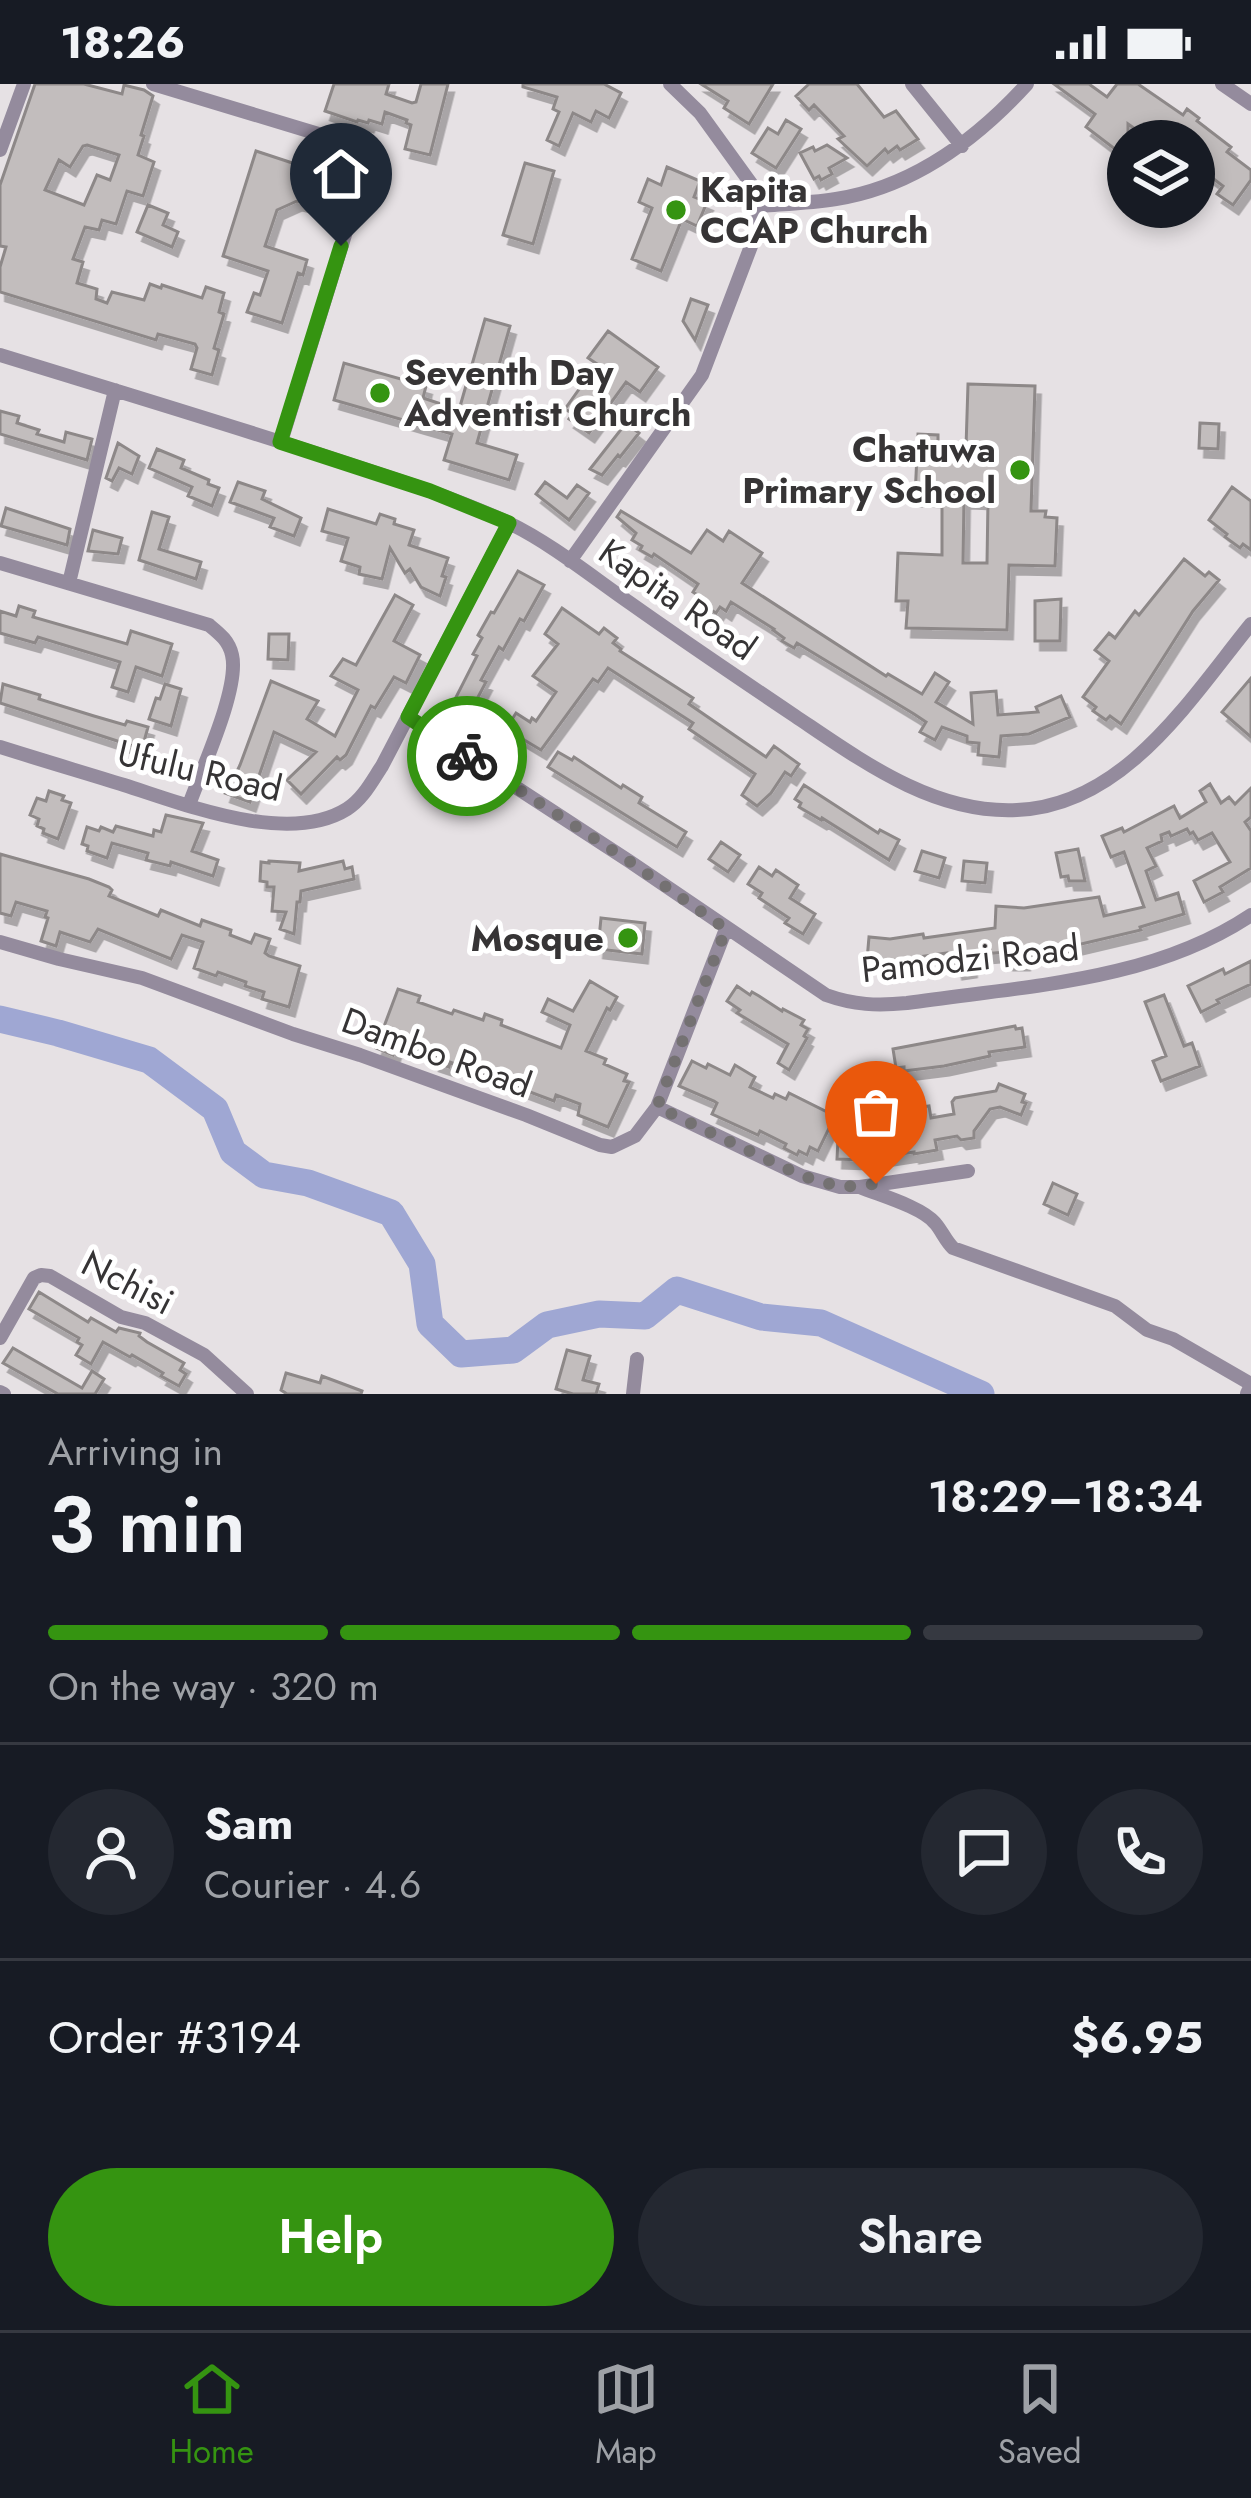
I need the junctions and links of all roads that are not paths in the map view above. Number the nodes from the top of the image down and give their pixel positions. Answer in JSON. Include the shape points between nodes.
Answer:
{"nodes":[{"id":1,"x":24,"y":84,"type":"edge"},
{"id":2,"x":153,"y":84,"type":"edge"},
{"id":3,"x":670,"y":84,"type":"edge"},
{"id":4,"x":911,"y":84,"type":"edge"},
{"id":5,"x":1027,"y":84,"type":"edge"},
{"id":6,"x":1222,"y":84,"type":"edge"},
{"id":7,"x":1251,"y":104,"type":"edge"},
{"id":8,"x":962,"y":146,"type":"junction"},
{"id":9,"x":0,"y":148,"type":"edge"},
{"id":10,"x":760,"y":206,"type":"junction"},
{"id":11,"x":0,"y":355,"type":"edge"},
{"id":12,"x":115,"y":390,"type":"junction"},
{"id":13,"x":280,"y":442,"type":"junction"},
{"id":14,"x":509,"y":523,"type":"junction"},
{"id":15,"x":570,"y":561,"type":"junction"},
{"id":16,"x":0,"y":562,"type":"edge"},
{"id":17,"x":69,"y":583,"type":"junction"},
{"id":18,"x":1251,"y":624,"type":"edge"},
{"id":19,"x":408,"y":717,"type":"junction"},
{"id":20,"x":0,"y":747,"type":"edge"},
{"id":21,"x":189,"y":805,"type":"junction"},
{"id":22,"x":1251,"y":915,"type":"edge"},
{"id":23,"x":726,"y":929,"type":"junction"},
{"id":24,"x":0,"y":942,"type":"edge"},
{"id":25,"x":657,"y":1107,"type":"junction"},
{"id":26,"x":968,"y":1171,"type":"dead end"},
{"id":27,"x":860,"y":1186,"type":"junction"},
{"id":28,"x":0,"y":1338,"type":"edge"},
{"id":29,"x":637,"y":1359,"type":"dead end"},
{"id":30,"x":1250,"y":1389,"type":"edge"},
{"id":31,"x":247,"y":1394,"type":"edge"},
{"id":32,"x":633,"y":1394,"type":"edge"}],
"edges":[{"from":1,"to":9,"type":"street"},
{"from":2,"to":13,"type":"street","via":[[335,139],[358,157],[353,209]]},
{"from":3,"to":10,"type":"street","via":[[700,112]]},
{"from":4,"to":8,"type":"street"},
{"from":5,"to":8,"type":"street"},
{"from":6,"to":7,"type":"street"},
{"from":8,"to":10,"type":"street","via":[[867,192]]},
{"from":10,"to":15,"type":"street","via":[[703,375]]},
{"from":11,"to":12,"type":"street","name":"Kapita Road"},
{"from":12,"to":13,"type":"street","name":"Kapita Road"},
{"from":12,"to":17,"type":"street"},
{"from":13,"to":14,"type":"street","name":"Kapita Road"},
{"from":14,"to":15,"type":"street","name":"Kapita Road"},
{"from":14,"to":19,"type":"street","name":"Ufulu Road"},
{"from":15,"to":18,"type":"street","name":"Kapita Road","via":[[841,747],[915,790],[967,808],[1038,808],[1118,773]]},
{"from":16,"to":17,"type":"street"},
{"from":17,"to":21,"type":"street","via":[[209,625],[224,637],[232,686]]},
{"from":19,"to":21,"type":"street","name":"Ufulu Road","via":[[367,790],[328,817],[263,822]]},
{"from":19,"to":23,"type":"street","name":"Pamodzi Road"},
{"from":20,"to":21,"type":"street","name":"Ufulu Road"},
{"from":22,"to":23,"type":"street","name":"Pamodzi Road","via":[[1127,969],[874,1006],[826,994]]},
{"from":23,"to":25,"type":"street","name":"Dambo Road"},
{"from":24,"to":25,"type":"street","name":"Dambo Road","via":[[142,978],[600,1145],[635,1136]]},
{"from":25,"to":27,"type":"street","via":[[802,1176]]},
{"from":26,"to":27,"type":"street"},
{"from":27,"to":30,"type":"street","via":[[925,1215],[952,1248],[1115,1306]]},
{"from":28,"to":31,"type":"street","name":"Nchisi","via":[[34,1278],[50,1276],[204,1355]]},
{"from":29,"to":32,"type":"street"}]}
